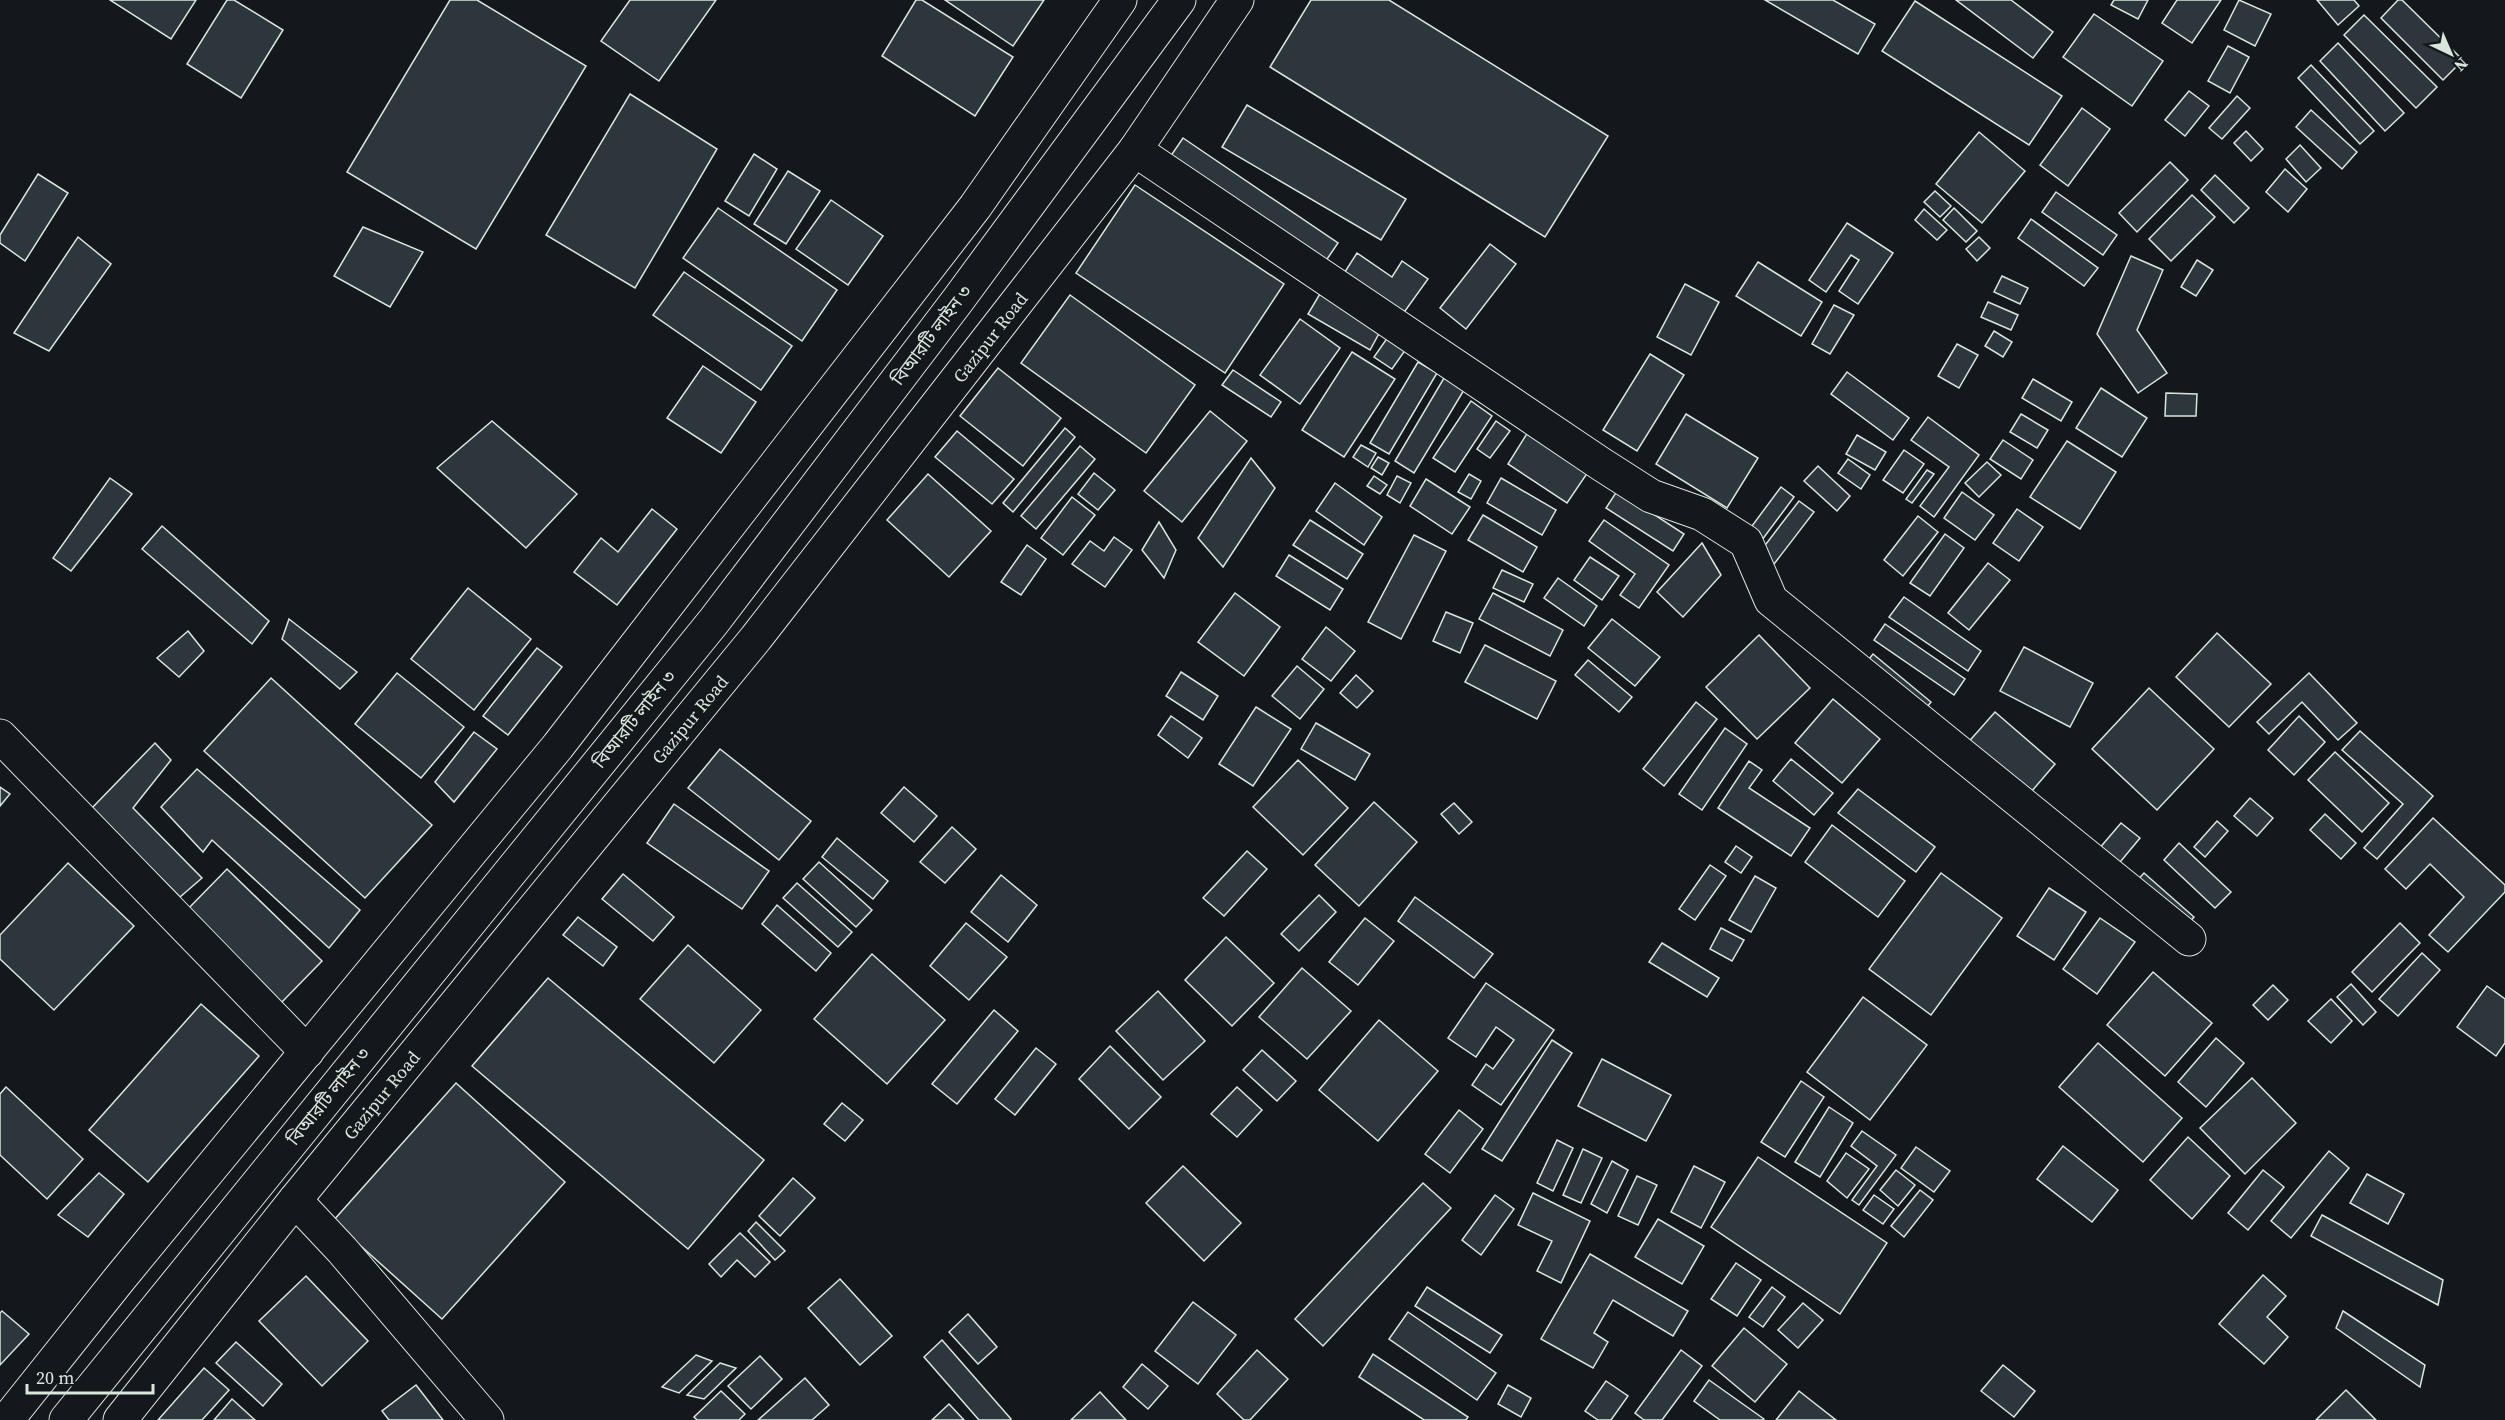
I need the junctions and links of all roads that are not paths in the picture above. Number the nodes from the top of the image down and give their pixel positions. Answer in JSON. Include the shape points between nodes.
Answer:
{"nodes":[{"id":1,"x":1120,"y":0,"type":"edge"},
{"id":2,"x":1179,"y":0,"type":"edge"},
{"id":3,"x":1236,"y":0,"type":"edge"},
{"id":4,"x":1135,"y":150,"type":"junction"},
{"id":5,"x":0,"y":736,"type":"edge"},
{"id":6,"x":2189,"y":939,"type":"dead end"},
{"id":7,"x":307,"y":1052,"type":"junction"},
{"id":8,"x":295,"y":1200,"type":"junction"},
{"id":9,"x":7,"y":1420,"type":"edge"},
{"id":10,"x":66,"y":1420,"type":"edge"},
{"id":11,"x":120,"y":1420,"type":"edge"},
{"id":12,"x":487,"y":1420,"type":"edge"}],
"edges":[{"from":1,"to":7,"type":"main road","via":[[975,207],[566,737]]},
{"from":2,"to":10,"type":"main road","name":"বিআরটি লাইন ৩","via":[[714,621]]},
{"from":3,"to":4,"type":"main road","name":"Gazipur Road"},
{"from":4,"to":6,"type":"main road","via":[[1601,464],[1651,496],[1702,514],[1746,542],[1771,600]]},
{"from":4,"to":8,"type":"main road","name":"Gazipur Road","via":[[756,638]]},
{"from":5,"to":7,"type":"main road"},
{"from":7,"to":9,"type":"main road"},
{"from":8,"to":11,"type":"main road","name":"Gazipur Road"},
{"from":8,"to":12,"type":"main road"}]}
